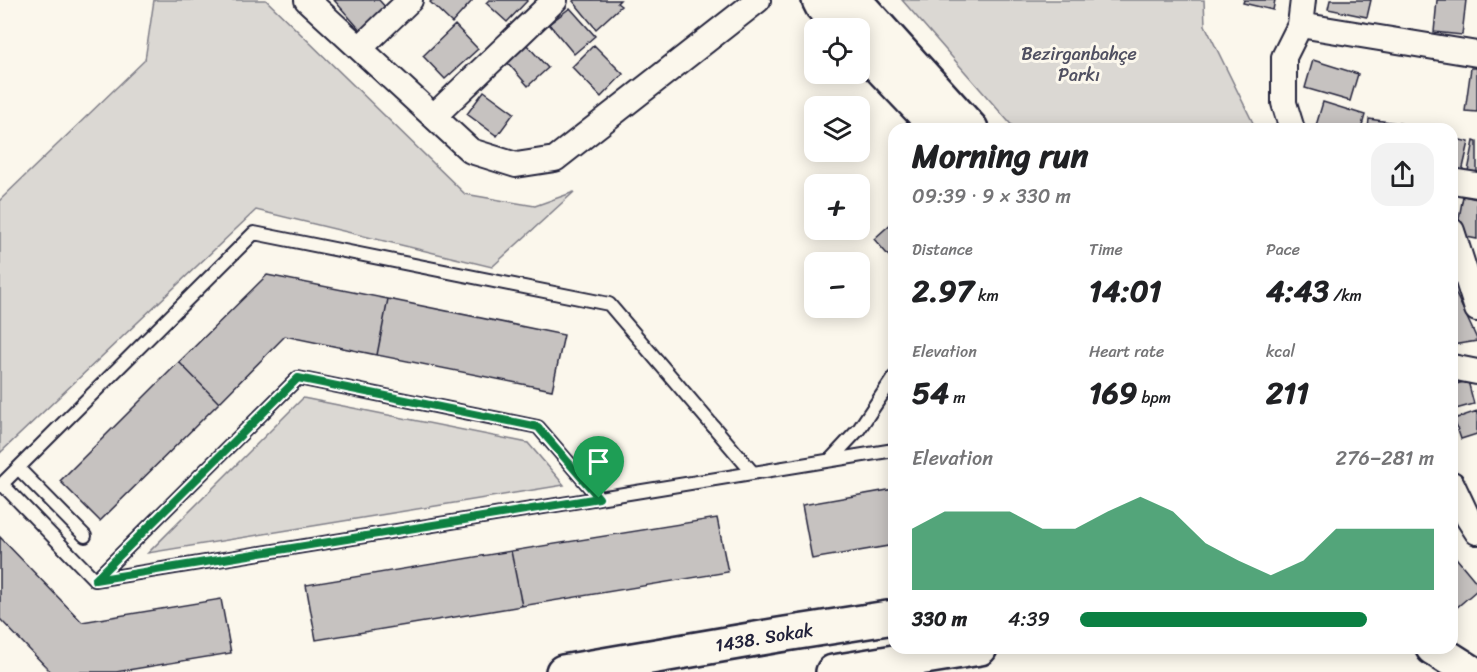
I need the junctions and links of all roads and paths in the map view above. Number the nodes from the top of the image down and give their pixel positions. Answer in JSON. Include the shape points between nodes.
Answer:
{"nodes":[{"id":1,"x":307,"y":0,"type":"edge"},
{"id":2,"x":410,"y":0,"type":"edge"},
{"id":3,"x":555,"y":0,"type":"edge"},
{"id":4,"x":758,"y":0,"type":"edge"},
{"id":5,"x":819,"y":0,"type":"edge"},
{"id":6,"x":854,"y":0,"type":"edge"},
{"id":7,"x":1303,"y":0,"type":"edge"},
{"id":8,"x":833,"y":18,"type":"edge"},
{"id":9,"x":1300,"y":25,"type":"junction"},
{"id":10,"x":360,"y":48,"type":"junction"},
{"id":11,"x":1477,"y":54,"type":"edge"},
{"id":12,"x":870,"y":57,"type":"edge"},
{"id":13,"x":435,"y":116,"type":"junction"},
{"id":14,"x":933,"y":123,"type":"edge"},
{"id":15,"x":966,"y":123,"type":"edge"},
{"id":16,"x":1290,"y":123,"type":"edge"},
{"id":17,"x":1458,"y":182,"type":"edge"},
{"id":18,"x":1477,"y":185,"type":"edge"},
{"id":19,"x":1458,"y":250,"type":"edge"},
{"id":20,"x":1477,"y":309,"type":"edge"},
{"id":21,"x":1458,"y":368,"type":"edge"},
{"id":22,"x":1477,"y":372,"type":"edge"},
{"id":23,"x":888,"y":386,"type":"edge"},
{"id":24,"x":888,"y":451,"type":"edge"},
{"id":25,"x":830,"y":460,"type":"junction"},
{"id":26,"x":18,"y":468,"type":"junction"},
{"id":27,"x":753,"y":473,"type":"junction"},
{"id":28,"x":1,"y":485,"type":"edge"},
{"id":29,"x":1477,"y":494,"type":"edge"},
{"id":30,"x":1458,"y":496,"type":"edge"},
{"id":31,"x":599,"y":498,"type":"junction"},
{"id":32,"x":1472,"y":525,"type":"edge"},
{"id":33,"x":85,"y":536,"type":"dead end"},
{"id":34,"x":95,"y":580,"type":"junction"},
{"id":35,"x":888,"y":618,"type":"edge"},
{"id":36,"x":1458,"y":645,"type":"edge"},
{"id":37,"x":943,"y":654,"type":"edge"},
{"id":38,"x":1442,"y":654,"type":"edge"},
{"id":39,"x":1477,"y":660,"type":"edge"},
{"id":40,"x":563,"y":672,"type":"edge"},
{"id":41,"x":833,"y":672,"type":"edge"},
{"id":42,"x":1471,"y":672,"type":"edge"}],
"edges":[{"from":1,"to":10,"type":"street"},
{"from":2,"to":10,"type":"street"},
{"from":3,"to":13,"type":"street"},
{"from":4,"to":13,"type":"street","via":[[555,159],[516,165],[471,151]]},
{"from":5,"to":8,"type":"street"},
{"from":6,"to":15,"type":"street"},
{"from":7,"to":9,"type":"street"},
{"from":9,"to":11,"type":"street"},
{"from":9,"to":16,"type":"street","via":[[1284,57],[1284,103]]},
{"from":10,"to":13,"type":"street"},
{"from":12,"to":14,"type":"street"},
{"from":17,"to":18,"type":"street"},
{"from":19,"to":20,"type":"street"},
{"from":21,"to":22,"type":"street"},
{"from":23,"to":25,"type":"lane","via":[[859,429]]},
{"from":24,"to":25,"type":"lane"},
{"from":25,"to":27,"type":"lane"},
{"from":26,"to":27,"type":"lane","via":[[254,233],[609,304]]},
{"from":26,"to":28,"type":"lane"},
{"from":26,"to":33,"type":"lane"},
{"from":27,"to":31,"type":"lane"},
{"from":28,"to":34,"type":"lane"},
{"from":29,"to":32,"type":"street"},
{"from":30,"to":32,"type":"street"},
{"from":31,"to":34,"type":"lane"},
{"from":31,"to":34,"type":"lane","via":[[538,427],[298,378]]},
{"from":35,"to":40,"type":"street","name":"1438. Sokak"},
{"from":36,"to":39,"type":"street"},
{"from":37,"to":41,"type":"street"},
{"from":38,"to":42,"type":"street"}]}
